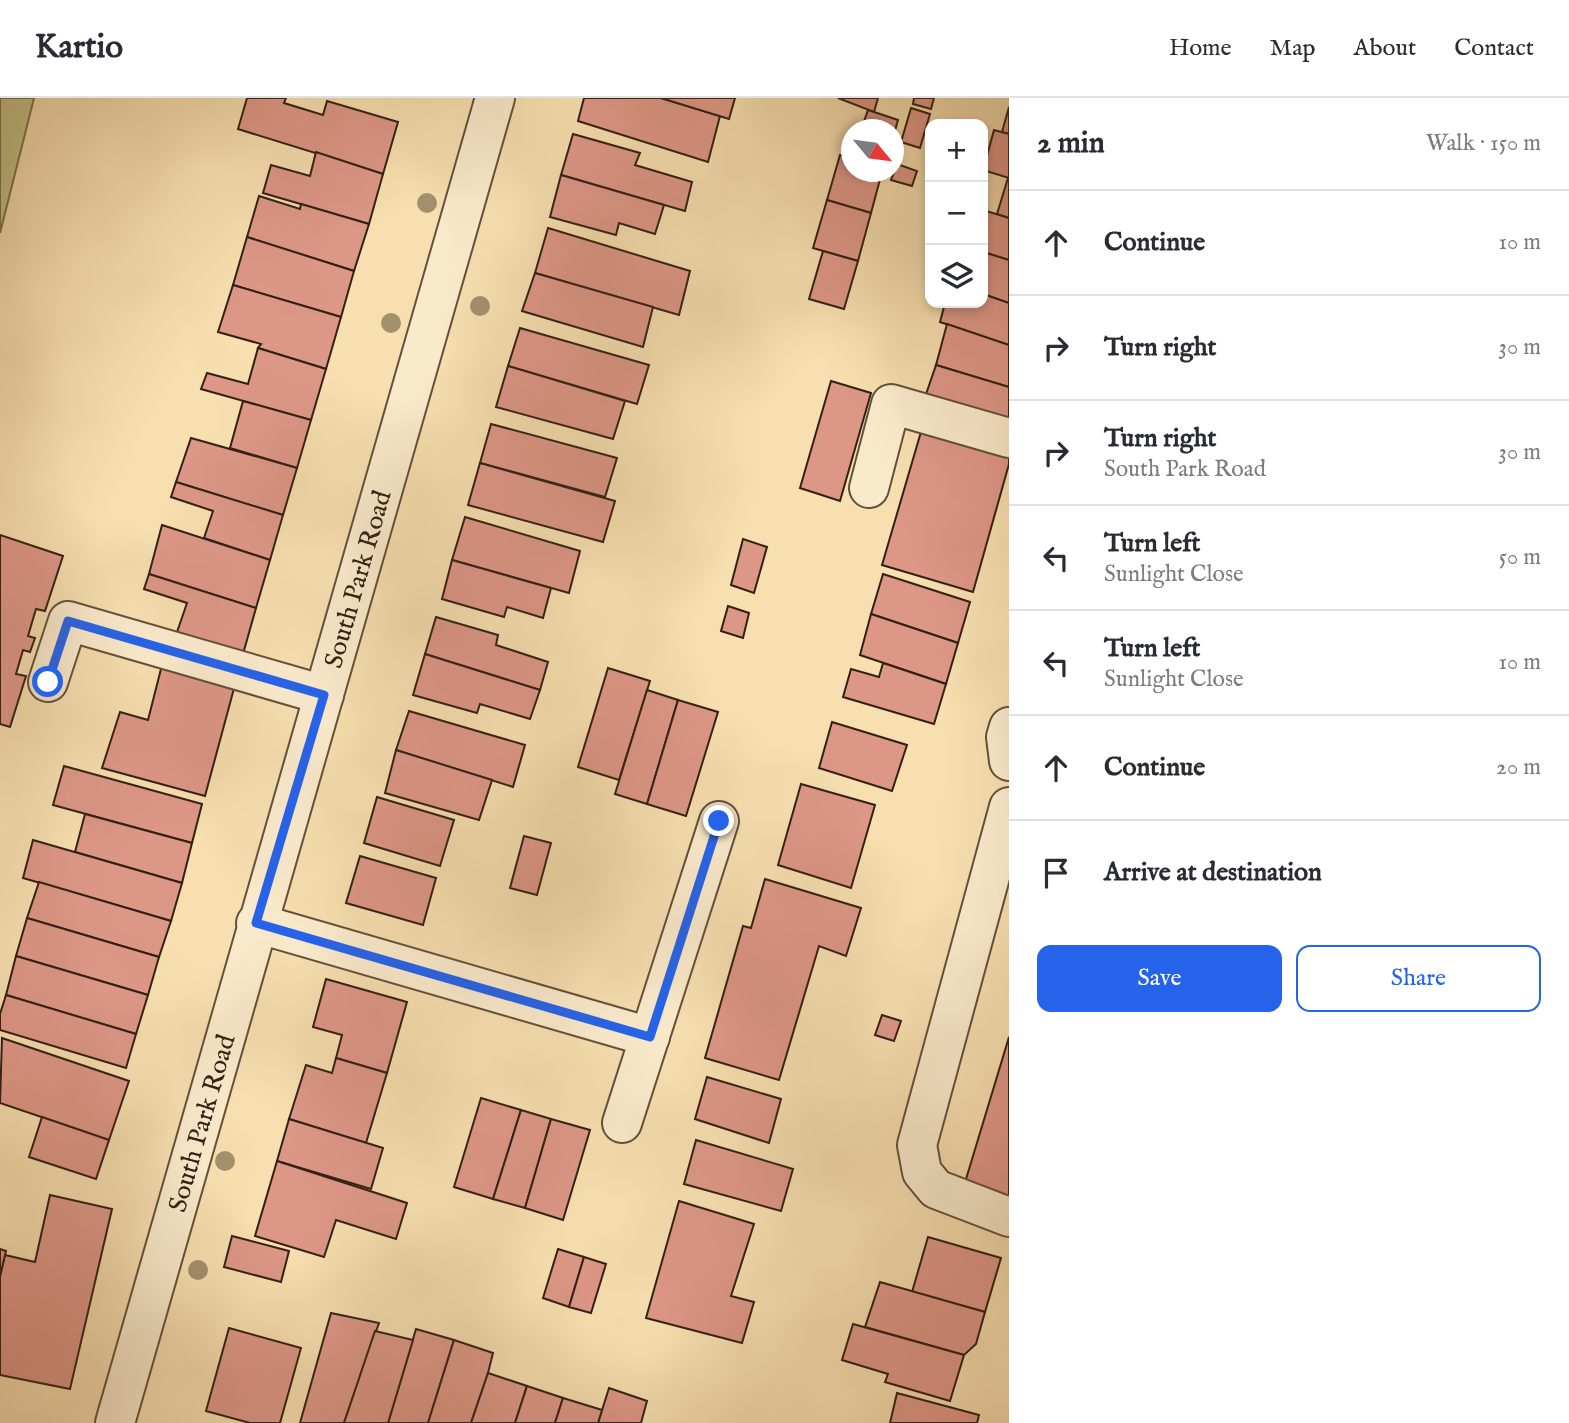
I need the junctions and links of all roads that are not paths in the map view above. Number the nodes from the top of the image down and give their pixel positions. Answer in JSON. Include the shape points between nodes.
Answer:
{"nodes":[{"id":1,"x":495,"y":98,"type":"edge"},
{"id":2,"x":1009,"y":438,"type":"edge"},
{"id":3,"x":869,"y":488,"type":"dead end"},
{"id":4,"x":48,"y":682,"type":"dead end"},
{"id":5,"x":324,"y":695,"type":"junction"},
{"id":6,"x":1009,"y":727,"type":"edge"},
{"id":7,"x":1009,"y":761,"type":"edge"},
{"id":8,"x":1009,"y":807,"type":"edge"},
{"id":9,"x":719,"y":821,"type":"dead end"},
{"id":10,"x":256,"y":923,"type":"junction"},
{"id":11,"x":650,"y":1037,"type":"junction"},
{"id":12,"x":622,"y":1123,"type":"dead end"},
{"id":13,"x":1009,"y":1217,"type":"edge"},
{"id":14,"x":115,"y":1423,"type":"edge"}],
"edges":[{"from":1,"to":5,"type":"street","name":"South Park Road"},
{"from":2,"to":3,"type":"street","via":[[891,404]]},
{"from":4,"to":5,"type":"street","via":[[68,621]]},
{"from":5,"to":10,"type":"street","name":"South Park Road"},
{"from":6,"to":7,"type":"street"},
{"from":8,"to":13,"type":"street","via":[[917,1144],[922,1172],[936,1189]]},
{"from":9,"to":11,"type":"street"},
{"from":10,"to":11,"type":"street"},
{"from":10,"to":14,"type":"street","name":"South Park Road"},
{"from":11,"to":12,"type":"street"}]}
